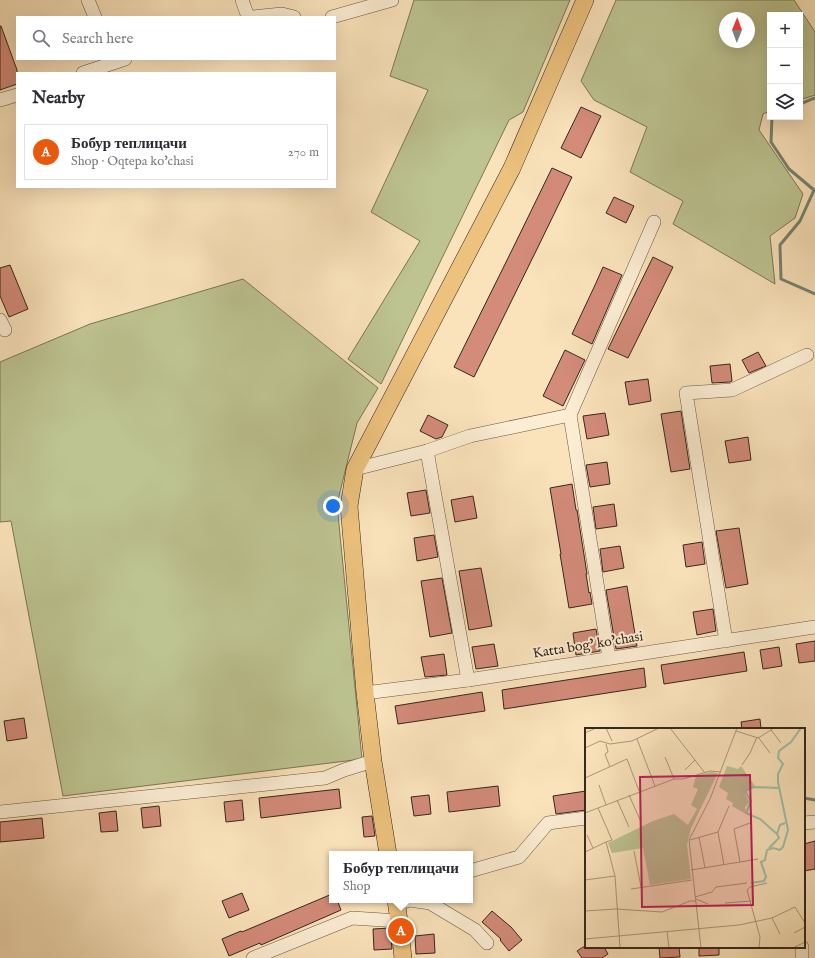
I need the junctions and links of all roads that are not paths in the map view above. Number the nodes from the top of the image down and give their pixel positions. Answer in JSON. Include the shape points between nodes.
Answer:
{"nodes":[{"id":1,"x":88,"y":0,"type":"edge"},
{"id":2,"x":242,"y":0,"type":"edge"},
{"id":3,"x":392,"y":0,"type":"edge"},
{"id":4,"x":585,"y":0,"type":"edge"},
{"id":5,"x":95,"y":16,"type":"edge"},
{"id":6,"x":248,"y":16,"type":"edge"},
{"id":7,"x":263,"y":16,"type":"edge"},
{"id":8,"x":290,"y":16,"type":"edge"},
{"id":9,"x":336,"y":16,"type":"edge"},
{"id":10,"x":111,"y":61,"type":"edge"},
{"id":11,"x":85,"y":72,"type":"edge"},
{"id":12,"x":16,"y":94,"type":"edge"},
{"id":13,"x":0,"y":100,"type":"edge"},
{"id":14,"x":654,"y":222,"type":"dead end"},
{"id":15,"x":807,"y":355,"type":"dead end"},
{"id":16,"x":570,"y":415,"type":"junction"},
{"id":17,"x":427,"y":450,"type":"junction"},
{"id":18,"x":355,"y":469,"type":"junction"},
{"id":19,"x":815,"y":627,"type":"edge"},
{"id":20,"x":726,"y":640,"type":"junction"},
{"id":21,"x":608,"y":658,"type":"junction"},
{"id":22,"x":468,"y":680,"type":"junction"},
{"id":23,"x":365,"y":693,"type":"junction"},
{"id":24,"x":373,"y":761,"type":"junction"},
{"id":25,"x":0,"y":812,"type":"edge"},
{"id":26,"x":585,"y":818,"type":"edge"},
{"id":27,"x":815,"y":822,"type":"edge"},
{"id":28,"x":805,"y":823,"type":"edge"},
{"id":29,"x":388,"y":851,"type":"edge"},
{"id":30,"x":473,"y":870,"type":"edge"},
{"id":31,"x":430,"y":903,"type":"edge"},
{"id":32,"x":397,"y":908,"type":"edge"},
{"id":33,"x":487,"y":943,"type":"dead end"},
{"id":34,"x":253,"y":958,"type":"edge"},
{"id":35,"x":403,"y":958,"type":"edge"}],
"edges":[{"from":1,"to":5,"type":"street"},
{"from":2,"to":6,"type":"street"},
{"from":3,"to":9,"type":"street"},
{"from":4,"to":18,"type":"main road","via":[[512,168]]},
{"from":7,"to":8,"type":"street"},
{"from":10,"to":11,"type":"street"},
{"from":12,"to":13,"type":"street"},
{"from":14,"to":16,"type":"street"},
{"from":15,"to":20,"type":"street","via":[[732,390],[686,393]]},
{"from":16,"to":17,"type":"street","via":[[470,436]]},
{"from":16,"to":21,"type":"street"},
{"from":17,"to":18,"type":"street"},
{"from":17,"to":22,"type":"street"},
{"from":18,"to":23,"type":"main road","via":[[349,506]]},
{"from":19,"to":20,"type":"street","name":"Katta bog' ko'chasi"},
{"from":20,"to":21,"type":"street","name":"Katta bog' ko'chasi"},
{"from":21,"to":22,"type":"street","name":"Katta bog' ko'chasi"},
{"from":22,"to":23,"type":"street","name":"Katta bog' ko'chasi"},
{"from":23,"to":24,"type":"main road"},
{"from":24,"to":25,"type":"street","via":[[325,778]]},
{"from":24,"to":29,"type":"main road"},
{"from":26,"to":30,"type":"street","via":[[548,824],[519,857]]},
{"from":27,"to":28,"type":"street"},
{"from":31,"to":33,"type":"street","via":[[475,930]]},
{"from":32,"to":34,"type":"street","via":[[352,918]]},
{"from":32,"to":35,"type":"main road"}]}
